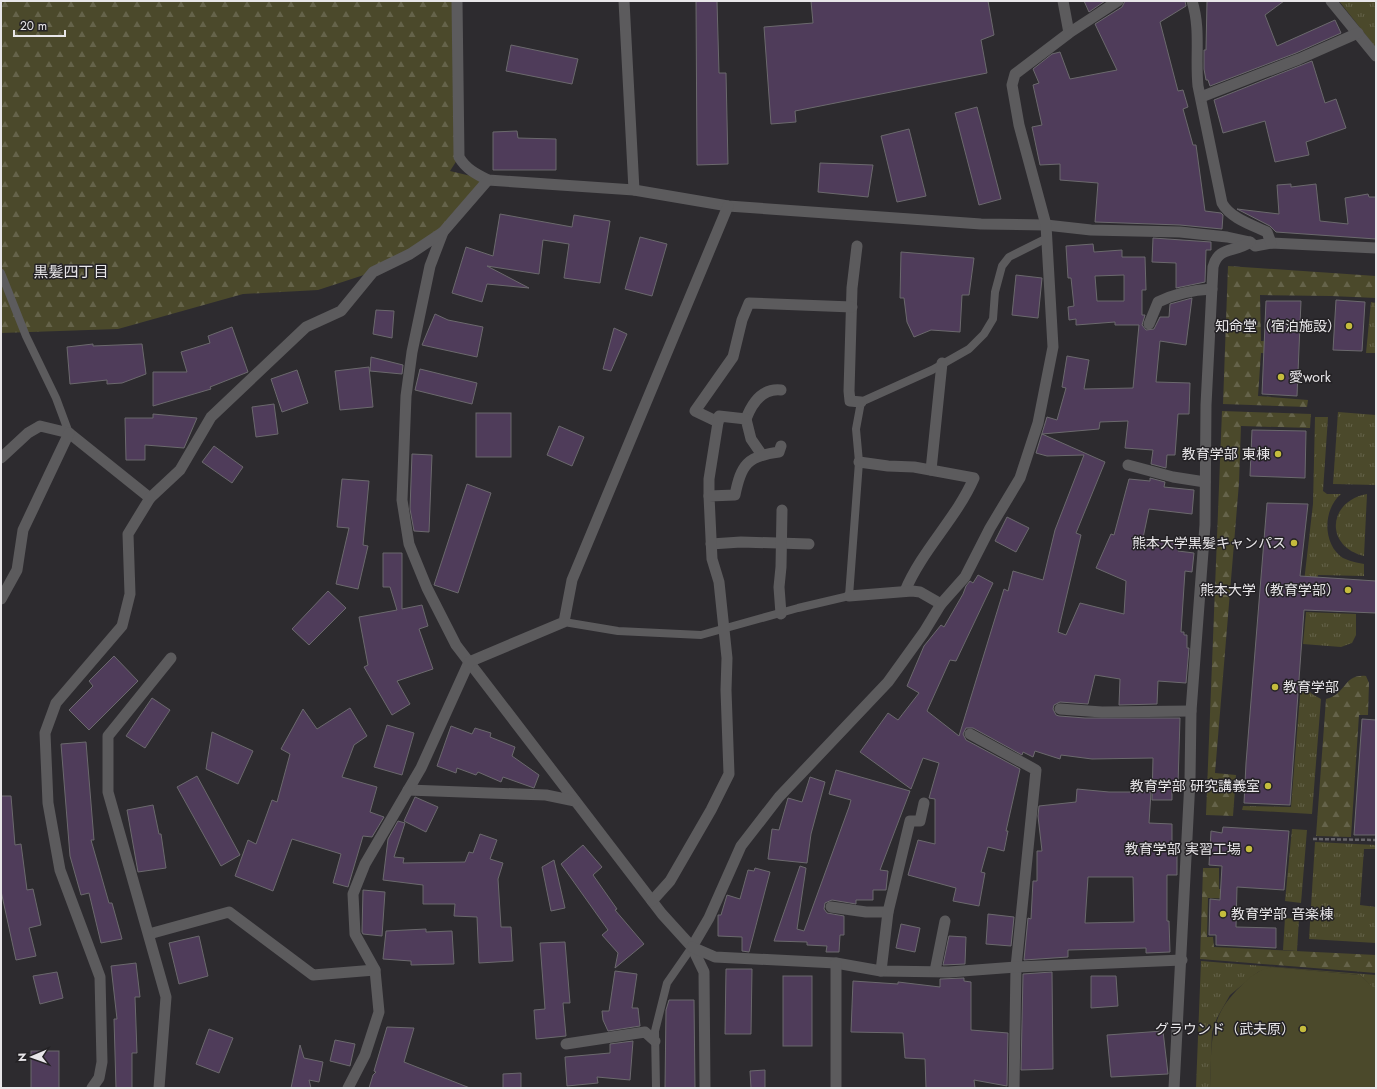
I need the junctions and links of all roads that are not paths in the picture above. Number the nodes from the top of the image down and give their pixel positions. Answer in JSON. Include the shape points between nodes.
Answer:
{"nodes":[{"id":1,"x":457,"y":1,"type":"edge"},
{"id":2,"x":624,"y":1,"type":"edge"},
{"id":3,"x":1063,"y":1,"type":"edge"},
{"id":4,"x":1118,"y":1,"type":"edge"},
{"id":5,"x":1192,"y":1,"type":"edge"},
{"id":6,"x":1331,"y":1,"type":"edge"},
{"id":7,"x":1069,"y":33,"type":"junction"},
{"id":8,"x":1358,"y":33,"type":"junction"},
{"id":9,"x":1376,"y":56,"type":"edge"},
{"id":10,"x":1201,"y":97,"type":"junction"},
{"id":11,"x":488,"y":180,"type":"junction"},
{"id":12,"x":634,"y":190,"type":"junction"},
{"id":13,"x":728,"y":206,"type":"junction"},
{"id":14,"x":1046,"y":225,"type":"junction"},
{"id":15,"x":443,"y":232,"type":"junction"},
{"id":16,"x":1047,"y":238,"type":"junction"},
{"id":17,"x":1250,"y":242,"type":"junction"},
{"id":18,"x":1271,"y":243,"type":"junction"},
{"id":19,"x":857,"y":246,"type":"dead end"},
{"id":20,"x":1376,"y":248,"type":"edge"},
{"id":21,"x":1,"y":273,"type":"edge"},
{"id":22,"x":1212,"y":289,"type":"junction"},
{"id":23,"x":852,"y":308,"type":"junction"},
{"id":24,"x":1149,"y":324,"type":"dead end"},
{"id":25,"x":942,"y":363,"type":"junction"},
{"id":26,"x":781,"y":390,"type":"dead end"},
{"id":27,"x":862,"y":402,"type":"junction"},
{"id":28,"x":746,"y":419,"type":"junction"},
{"id":29,"x":718,"y":422,"type":"junction"},
{"id":30,"x":69,"y":433,"type":"junction"},
{"id":31,"x":781,"y":446,"type":"dead end"},
{"id":32,"x":762,"y":455,"type":"junction"},
{"id":33,"x":1,"y":458,"type":"edge"},
{"id":34,"x":859,"y":462,"type":"junction"},
{"id":35,"x":1128,"y":465,"type":"dead end"},
{"id":36,"x":931,"y":470,"type":"junction"},
{"id":37,"x":1205,"y":482,"type":"junction"},
{"id":38,"x":709,"y":496,"type":"junction"},
{"id":39,"x":150,"y":498,"type":"junction"},
{"id":40,"x":782,"y":510,"type":"dead end"},
{"id":41,"x":780,"y":542,"type":"junction"},
{"id":42,"x":710,"y":544,"type":"junction"},
{"id":43,"x":809,"y":544,"type":"dead end"},
{"id":44,"x":905,"y":592,"type":"junction"},
{"id":45,"x":849,"y":596,"type":"junction"},
{"id":46,"x":1,"y":599,"type":"edge"},
{"id":47,"x":941,"y":604,"type":"junction"},
{"id":48,"x":781,"y":614,"type":"junction"},
{"id":49,"x":564,"y":622,"type":"junction"},
{"id":50,"x":724,"y":629,"type":"junction"},
{"id":51,"x":171,"y":658,"type":"dead end"},
{"id":52,"x":469,"y":662,"type":"junction"},
{"id":53,"x":1060,"y":709,"type":"dead end"},
{"id":54,"x":1191,"y":711,"type":"junction"},
{"id":55,"x":970,"y":734,"type":"dead end"},
{"id":56,"x":408,"y":790,"type":"junction"},
{"id":57,"x":575,"y":801,"type":"junction"},
{"id":58,"x":924,"y":803,"type":"dead end"},
{"id":59,"x":652,"y":901,"type":"junction"},
{"id":60,"x":831,"y":907,"type":"dead end"},
{"id":61,"x":888,"y":912,"type":"junction"},
{"id":62,"x":945,"y":921,"type":"dead end"},
{"id":63,"x":149,"y":934,"type":"junction"},
{"id":64,"x":692,"y":947,"type":"junction"},
{"id":65,"x":1182,"y":960,"type":"junction"},
{"id":66,"x":836,"y":963,"type":"junction"},
{"id":67,"x":1016,"y":967,"type":"junction"},
{"id":68,"x":375,"y":970,"type":"junction"},
{"id":69,"x":881,"y":971,"type":"junction"},
{"id":70,"x":935,"y":971,"type":"junction"},
{"id":71,"x":655,"y":1041,"type":"junction"},
{"id":72,"x":566,"y":1044,"type":"dead end"},
{"id":73,"x":92,"y":1088,"type":"edge"},
{"id":74,"x":159,"y":1088,"type":"edge"},
{"id":75,"x":348,"y":1088,"type":"edge"},
{"id":76,"x":656,"y":1088,"type":"edge"},
{"id":77,"x":705,"y":1088,"type":"edge"},
{"id":78,"x":836,"y":1088,"type":"edge"},
{"id":79,"x":1014,"y":1088,"type":"edge"},
{"id":80,"x":1174,"y":1088,"type":"edge"}],
"edges":[{"from":1,"to":11,"type":"street","via":[[459,157],[474,174]]},
{"from":2,"to":12,"type":"street"},
{"from":3,"to":7,"type":"street"},
{"from":4,"to":7,"type":"street"},
{"from":5,"to":10,"type":"street","via":[[1198,26],[1196,68]]},
{"from":6,"to":8,"type":"street"},
{"from":7,"to":14,"type":"street","via":[[1015,74],[1012,85],[1019,125]]},
{"from":8,"to":9,"type":"street"},
{"from":8,"to":10,"type":"street"},
{"from":10,"to":18,"type":"street","via":[[1222,203],[1232,214],[1267,232]]},
{"from":11,"to":12,"type":"street"},
{"from":11,"to":15,"type":"street"},
{"from":12,"to":13,"type":"street"},
{"from":13,"to":14,"type":"street","via":[[981,224]]},
{"from":13,"to":49,"type":"street","via":[[572,580]]},
{"from":14,"to":16,"type":"street"},
{"from":14,"to":17,"type":"street","via":[[1091,230],[1180,232]]},
{"from":15,"to":39,"type":"street","via":[[410,254],[374,272],[341,311],[306,327],[210,417],[180,470]]},
{"from":15,"to":52,"type":"street","via":[[430,266],[412,352],[406,396],[402,500],[409,544],[427,588],[456,645]]},
{"from":16,"to":25,"type":"lane","via":[[1009,257],[1002,266],[995,292],[993,319],[984,334],[969,349]]},
{"from":16,"to":47,"type":"street","via":[[1052,347],[1038,423],[1020,478],[964,577]]},
{"from":17,"to":18,"type":"street","via":[[1255,246]]},
{"from":17,"to":22,"type":"street","via":[[1222,253],[1215,259]]},
{"from":18,"to":20,"type":"street"},
{"from":19,"to":23,"type":"street"},
{"from":21,"to":30,"type":"lane"},
{"from":22,"to":24,"type":"street","via":[[1185,292],[1158,302]]},
{"from":22,"to":37,"type":"street"},
{"from":23,"to":27,"type":"street","via":[[850,401]]},
{"from":23,"to":29,"type":"street","via":[[749,303],[733,357],[695,411]]},
{"from":25,"to":27,"type":"lane"},
{"from":25,"to":36,"type":"street"},
{"from":26,"to":28,"type":"street","via":[[767,392],[759,397],[752,404]]},
{"from":27,"to":34,"type":"lane","via":[[856,429]]},
{"from":28,"to":29,"type":"street","via":[[719,416]]},
{"from":28,"to":32,"type":"street","via":[[749,435]]},
{"from":29,"to":38,"type":"street","via":[[709,479]]},
{"from":30,"to":33,"type":"street","via":[[40,426],[28,433]]},
{"from":30,"to":39,"type":"street"},
{"from":30,"to":46,"type":"street","via":[[23,530],[17,570]]},
{"from":31,"to":32,"type":"street","via":[[779,452]]},
{"from":32,"to":38,"type":"street","via":[[744,467],[735,495]]},
{"from":34,"to":36,"type":"street"},
{"from":34,"to":45,"type":"lane"},
{"from":35,"to":37,"type":"street","via":[[1173,478]]},
{"from":36,"to":44,"type":"street","via":[[974,478],[960,508],[912,575]]},
{"from":37,"to":54,"type":"street","via":[[1205,526]]},
{"from":38,"to":42,"type":"street"},
{"from":39,"to":73,"type":"street","via":[[128,534],[130,594],[122,626],[56,703],[45,733],[48,803],[60,870],[100,977],[102,1062],[99,1078]]},
{"from":40,"to":41,"type":"street"},
{"from":41,"to":42,"type":"street"},
{"from":41,"to":43,"type":"street"},
{"from":41,"to":48,"type":"street"},
{"from":42,"to":50,"type":"street","via":[[719,582]]},
{"from":44,"to":45,"type":"street"},
{"from":44,"to":47,"type":"street","via":[[920,592]]},
{"from":45,"to":48,"type":"lane"},
{"from":47,"to":64,"type":"street","via":[[888,682],[779,797],[741,846],[709,918]]},
{"from":48,"to":50,"type":"lane"},
{"from":49,"to":50,"type":"lane","via":[[618,631],[701,635]]},
{"from":49,"to":52,"type":"street"},
{"from":50,"to":59,"type":"street","via":[[729,774],[670,882]]},
{"from":51,"to":63,"type":"street","via":[[108,736],[108,792]]},
{"from":52,"to":56,"type":"street","via":[[421,768]]},
{"from":52,"to":57,"type":"street"},
{"from":53,"to":54,"type":"street","via":[[1102,712]]},
{"from":54,"to":65,"type":"street"},
{"from":55,"to":67,"type":"street","via":[[1036,770]]},
{"from":56,"to":57,"type":"street","via":[[546,795]]},
{"from":56,"to":68,"type":"street","via":[[365,864],[353,894],[355,934]]},
{"from":57,"to":59,"type":"street"},
{"from":58,"to":61,"type":"street","via":[[920,821],[910,821]]},
{"from":59,"to":64,"type":"street"},
{"from":60,"to":61,"type":"street"},
{"from":61,"to":69,"type":"street"},
{"from":62,"to":70,"type":"street"},
{"from":63,"to":68,"type":"street","via":[[229,912],[313,975]]},
{"from":63,"to":74,"type":"street","via":[[166,998]]},
{"from":64,"to":66,"type":"street","via":[[715,958]]},
{"from":64,"to":71,"type":"lane","via":[[667,983],[654,1031]]},
{"from":64,"to":77,"type":"street","via":[[704,972]]},
{"from":65,"to":67,"type":"street"},
{"from":65,"to":80,"type":"street"},
{"from":66,"to":69,"type":"street"},
{"from":66,"to":78,"type":"street"},
{"from":67,"to":70,"type":"street"},
{"from":67,"to":79,"type":"street"},
{"from":68,"to":75,"type":"street","via":[[379,1012],[365,1055]]},
{"from":69,"to":70,"type":"street"},
{"from":71,"to":72,"type":"street","via":[[645,1032]]},
{"from":71,"to":76,"type":"lane"}]}
